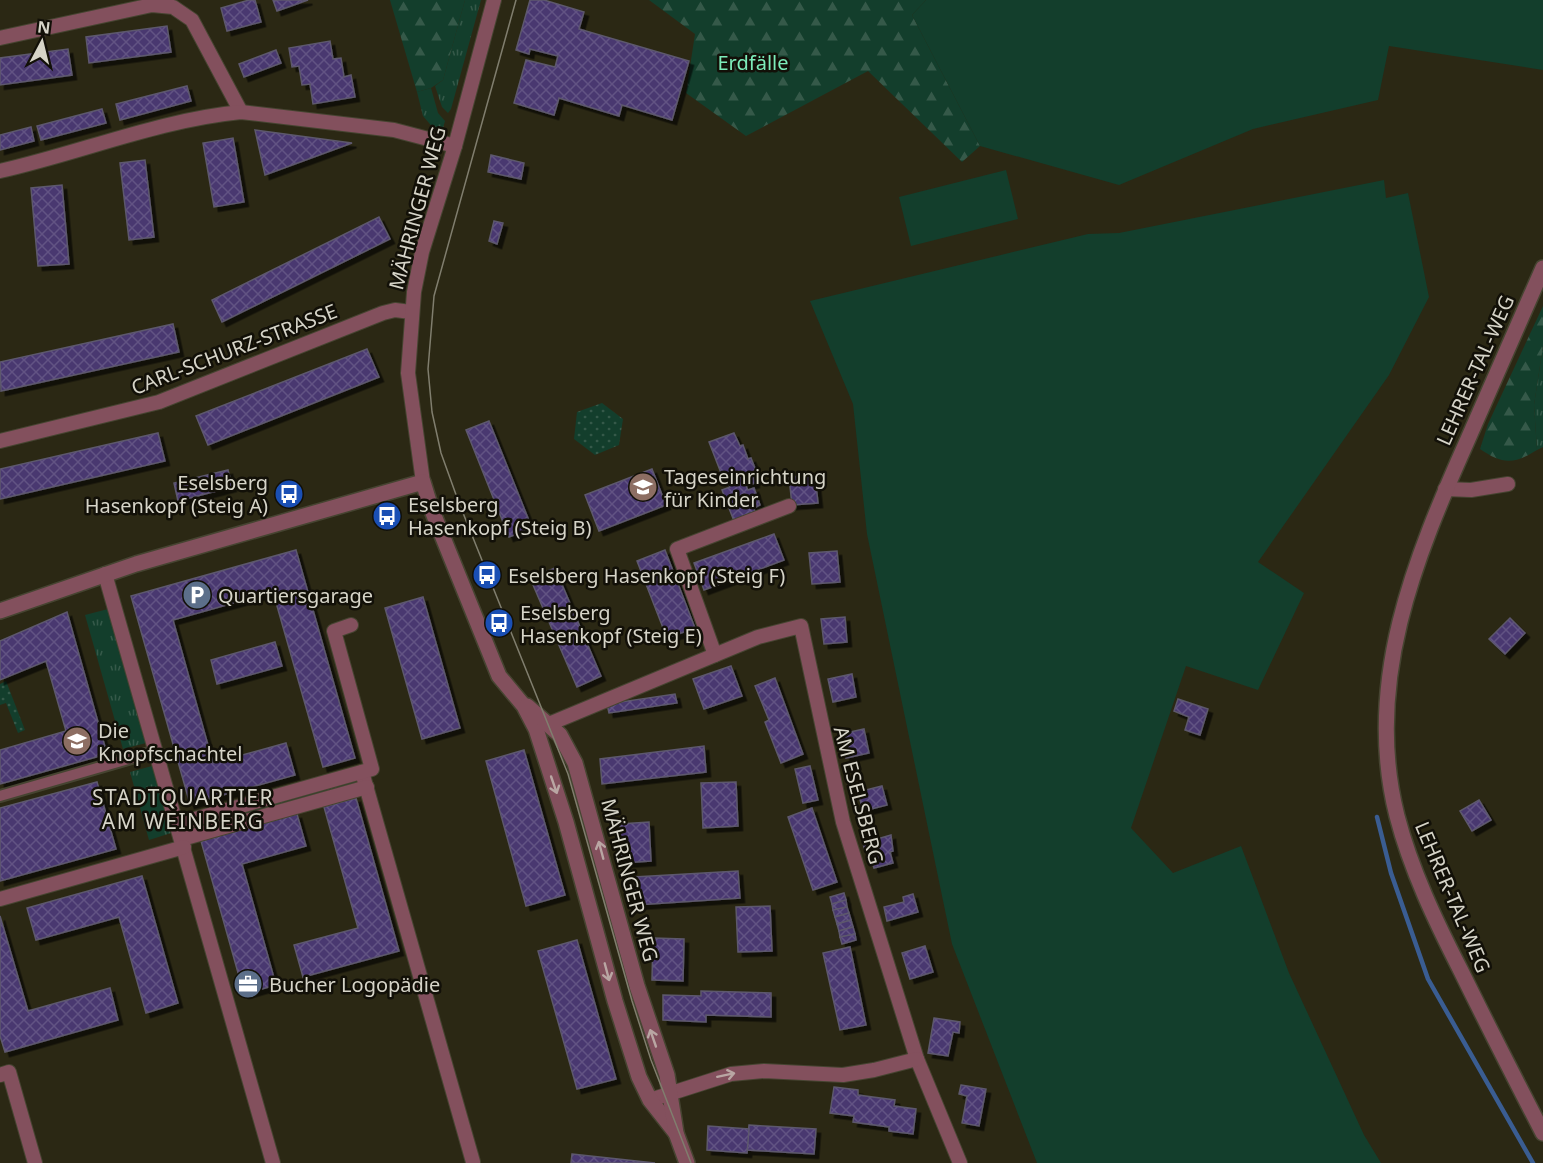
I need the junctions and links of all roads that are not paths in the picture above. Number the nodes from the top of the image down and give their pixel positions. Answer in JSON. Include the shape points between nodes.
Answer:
{"nodes":[{"id":1,"x":494,"y":0,"type":"edge"},
{"id":2,"x":0,"y":38,"type":"edge"},
{"id":3,"x":241,"y":112,"type":"junction"},
{"id":4,"x":455,"y":146,"type":"junction"},
{"id":5,"x":0,"y":171,"type":"edge"},
{"id":6,"x":1543,"y":268,"type":"edge"},
{"id":7,"x":411,"y":312,"type":"junction"},
{"id":8,"x":0,"y":441,"type":"edge"},
{"id":9,"x":423,"y":482,"type":"junction"},
{"id":10,"x":1508,"y":484,"type":"dead end"},
{"id":11,"x":1445,"y":489,"type":"junction"},
{"id":12,"x":789,"y":506,"type":"dead end"},
{"id":13,"x":105,"y":574,"type":"junction"},
{"id":14,"x":0,"y":611,"type":"edge"},
{"id":15,"x":351,"y":625,"type":"dead end"},
{"id":16,"x":715,"y":655,"type":"junction"},
{"id":17,"x":543,"y":727,"type":"junction"},
{"id":18,"x":156,"y":751,"type":"junction"},
{"id":19,"x":367,"y":770,"type":"junction"},
{"id":20,"x":367,"y":787,"type":"junction"},
{"id":21,"x":0,"y":796,"type":"edge"},
{"id":22,"x":177,"y":824,"type":"junction"},
{"id":23,"x":183,"y":843,"type":"junction"},
{"id":24,"x":0,"y":899,"type":"edge"},
{"id":25,"x":917,"y":1059,"type":"junction"},
{"id":26,"x":0,"y":1074,"type":"edge"},
{"id":27,"x":670,"y":1094,"type":"junction"},
{"id":28,"x":650,"y":1100,"type":"junction"},
{"id":29,"x":676,"y":1133,"type":"junction"},
{"id":30,"x":1543,"y":1133,"type":"edge"},
{"id":31,"x":473,"y":1162,"type":"edge"},
{"id":32,"x":35,"y":1163,"type":"edge"},
{"id":33,"x":273,"y":1163,"type":"edge"},
{"id":34,"x":687,"y":1163,"type":"edge"},
{"id":35,"x":960,"y":1163,"type":"edge"}],
"edges":[{"from":1,"to":4,"type":"street","name":"MÄHRINGER WEG"},
{"from":2,"to":3,"type":"street","via":[[152,5],[173,7],[192,20]]},
{"from":3,"to":4,"type":"street","via":[[394,130]]},
{"from":3,"to":5,"type":"street","via":[[217,114]]},
{"from":4,"to":7,"type":"street","name":"MÄHRINGER WEG","via":[[422,252]]},
{"from":6,"to":11,"type":"street","name":"LEHRER-TAL-WEG"},
{"from":7,"to":8,"type":"street","name":"CARL-SCHURZ-STRASSE","via":[[383,313],[159,402]]},
{"from":7,"to":9,"type":"street","name":"MÄHRINGER WEG","via":[[408,373]]},
{"from":9,"to":13,"type":"street"},
{"from":9,"to":17,"type":"street","name":"MÄHRINGER WEG","via":[[496,670]]},
{"from":10,"to":11,"type":"street","via":[[1471,490]]},
{"from":11,"to":30,"type":"street","name":"LEHRER-TAL-WEG","via":[[1424,539],[1392,648],[1387,742],[1392,791],[1409,854],[1437,924]]},
{"from":12,"to":16,"type":"street","via":[[677,549]]},
{"from":13,"to":14,"type":"street"},
{"from":13,"to":18,"type":"street"},
{"from":15,"to":19,"type":"street","via":[[334,631]]},
{"from":16,"to":17,"type":"street","name":"AM ESELSBERG"},
{"from":16,"to":25,"type":"street","name":"AM ESELSBERG","via":[[758,637],[801,626],[842,819]]},
{"from":27,"to":17,"type":"street","name":"MÄHRINGER WEG","one_way":true,"via":[[570,750]]},
{"from":17,"to":28,"type":"street","name":"MÄHRINGER WEG","one_way":true,"via":[[623,1029]]},
{"from":18,"to":21,"type":"street"},
{"from":18,"to":22,"type":"street"},
{"from":19,"to":20,"type":"street"},
{"from":19,"to":22,"type":"street"},
{"from":20,"to":23,"type":"street"},
{"from":20,"to":31,"type":"street"},
{"from":22,"to":23,"type":"street"},
{"from":23,"to":24,"type":"street"},
{"from":23,"to":33,"type":"street"},
{"from":27,"to":25,"type":"street","one_way":true,"via":[[748,1071],[843,1075]]},
{"from":25,"to":35,"type":"street","name":"AM ESELSBERG"},
{"from":26,"to":32,"type":"street","via":[[9,1072]]},
{"from":27,"to":28,"type":"street"},
{"from":27,"to":29,"type":"street","name":"MÄHRINGER WEG"},
{"from":28,"to":29,"type":"street","name":"MÄHRINGER WEG"},
{"from":29,"to":34,"type":"street","name":"MÄHRINGER WEG"}]}
